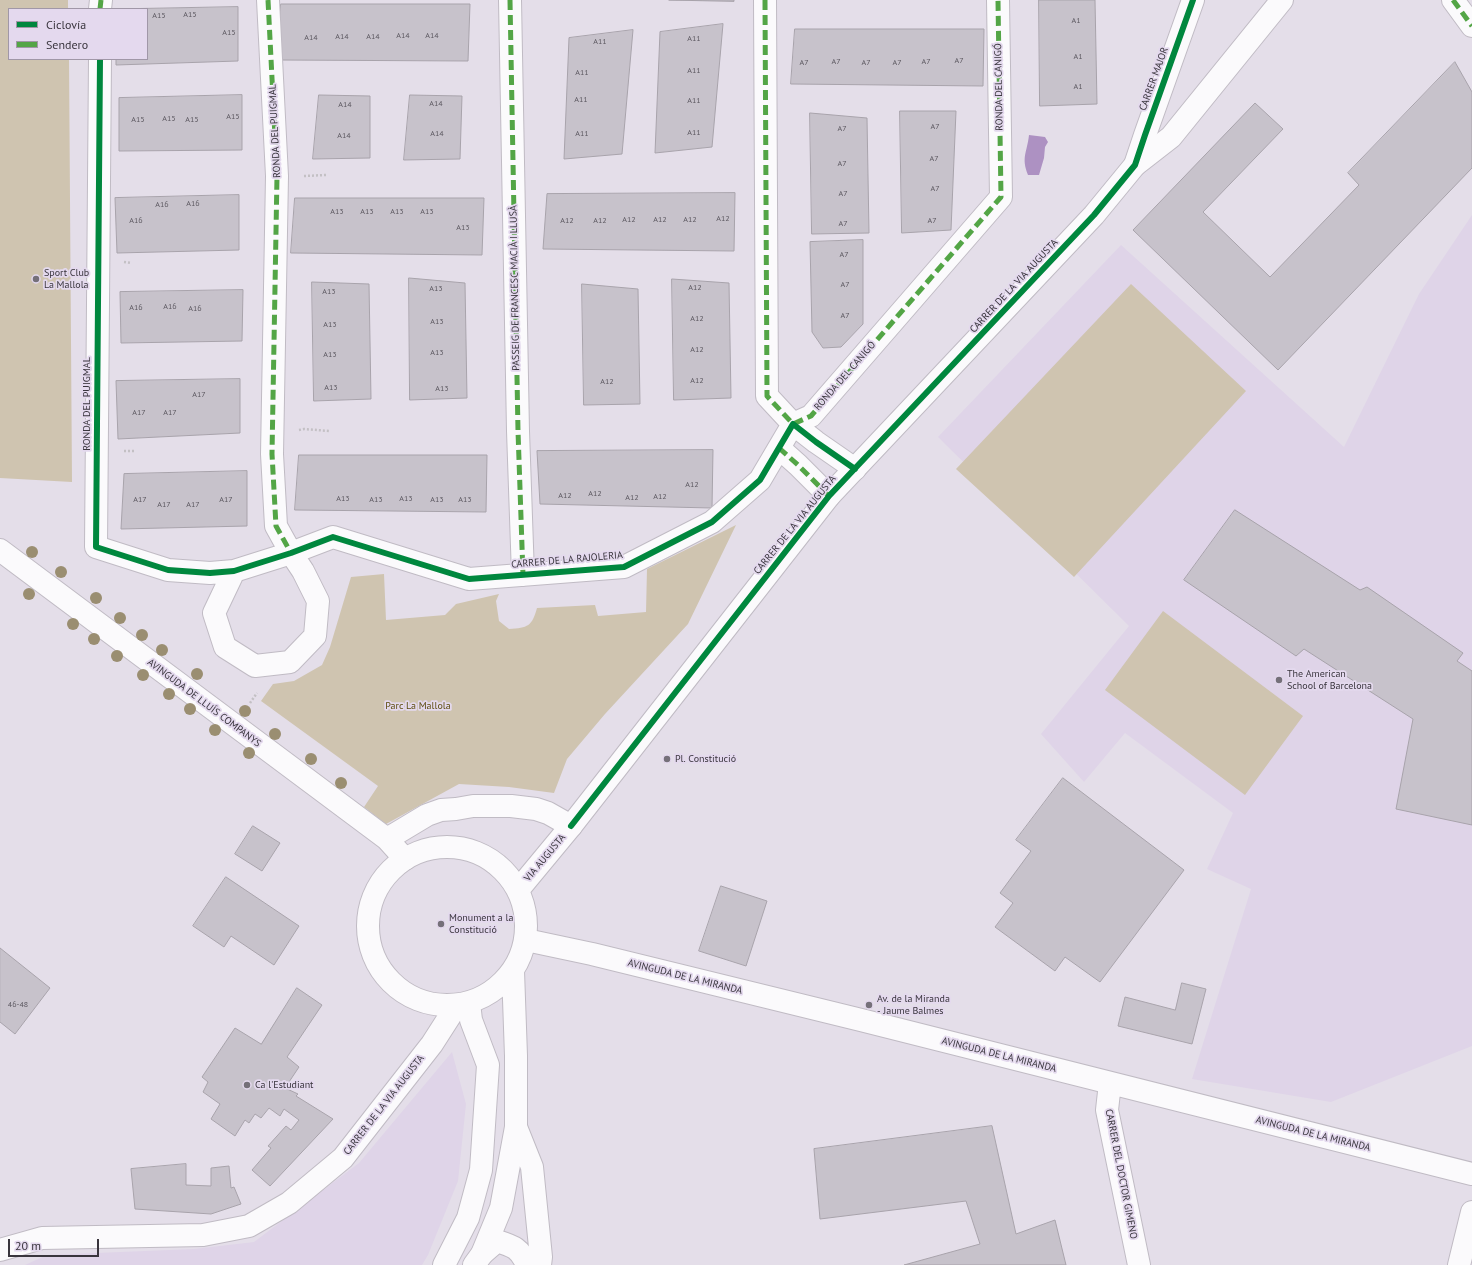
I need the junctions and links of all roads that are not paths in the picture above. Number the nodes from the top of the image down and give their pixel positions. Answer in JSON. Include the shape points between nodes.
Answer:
{"nodes":[{"id":1,"x":268,"y":0,"type":"edge"},
{"id":2,"x":510,"y":0,"type":"edge"},
{"id":3,"x":765,"y":0,"type":"edge"},
{"id":4,"x":998,"y":0,"type":"edge"},
{"id":5,"x":1194,"y":0,"type":"edge"},
{"id":6,"x":1282,"y":0,"type":"edge"},
{"id":7,"x":1453,"y":0,"type":"edge"},
{"id":8,"x":1472,"y":26,"type":"edge"},
{"id":9,"x":100,"y":60,"type":"edge"},
{"id":10,"x":1135,"y":165,"type":"junction"},
{"id":11,"x":793,"y":424,"type":"junction"},
{"id":12,"x":779,"y":448,"type":"junction"},
{"id":13,"x":855,"y":469,"type":"junction"},
{"id":14,"x":829,"y":496,"type":"junction"},
{"id":15,"x":0,"y":550,"type":"edge"},
{"id":16,"x":291,"y":553,"type":"junction"},
{"id":17,"x":234,"y":571,"type":"junction"},
{"id":18,"x":523,"y":575,"type":"junction"},
{"id":19,"x":571,"y":826,"type":"junction"},
{"id":20,"x":387,"y":839,"type":"junction"},
{"id":21,"x":405,"y":859,"type":"junction"},
{"id":22,"x":518,"y":890,"type":"junction"},
{"id":23,"x":526,"y":940,"type":"junction"},
{"id":24,"x":512,"y":971,"type":"junction"},
{"id":25,"x":463,"y":1004,"type":"junction"},
{"id":26,"x":1110,"y":1083,"type":"junction"},
{"id":27,"x":516,"y":1127,"type":"junction"},
{"id":28,"x":1472,"y":1174,"type":"edge"},
{"id":29,"x":1472,"y":1212,"type":"edge"},
{"id":30,"x":0,"y":1250,"type":"edge"},
{"id":31,"x":478,"y":1259,"type":"edge"},
{"id":32,"x":444,"y":1265,"type":"edge"},
{"id":33,"x":527,"y":1265,"type":"edge"},
{"id":34,"x":540,"y":1265,"type":"edge"},
{"id":35,"x":1139,"y":1265,"type":"edge"},
{"id":36,"x":1459,"y":1265,"type":"edge"}],
"edges":[{"from":1,"to":16,"type":"street","name":"RONDA DEL PUIGMAL","via":[[277,176],[272,454],[276,526]]},
{"from":2,"to":18,"type":"street","name":"PASSEIG DE FRANCESC MACIÀ I LLUSÀ"},
{"from":3,"to":11,"type":"street","via":[[767,396]]},
{"from":4,"to":11,"type":"street","name":"RONDA DEL CANIGÓ","via":[[1001,197],[811,416]]},
{"from":5,"to":10,"type":"street","name":"CARRER MAJOR"},
{"from":6,"to":10,"type":"street","name":"CARRER DE LA VIA AUGUSTA","via":[[1171,136]]},
{"from":7,"to":8,"type":"street"},
{"from":9,"to":17,"type":"street","name":"RONDA DEL PUIGMAL","via":[[96,548],[168,570],[210,573]]},
{"from":10,"to":13,"type":"street","name":"CARRER DE LA VIA AUGUSTA","via":[[1094,215]]},
{"from":11,"to":12,"type":"street","name":"CARRER DE LA RAJOLERIA"},
{"from":11,"to":13,"type":"street"},
{"from":12,"to":14,"type":"street"},
{"from":12,"to":18,"type":"street","name":"CARRER DE LA RAJOLERIA","via":[[760,480],[712,522],[624,567]]},
{"from":13,"to":14,"type":"street","name":"CARRER DE LA VIA AUGUSTA"},
{"from":14,"to":19,"type":"street","name":"CARRER DE LA VIA AUGUSTA"},
{"from":15,"to":20,"type":"street","name":"AVINGUDA DE LLUÍS COMPANYS"},
{"from":16,"to":17,"type":"street","name":"RONDA DEL PUIGMAL"},
{"from":16,"to":17,"type":"street","via":[[318,601],[315,636],[290,662],[255,666],[225,647],[214,613]]},
{"from":16,"to":18,"type":"street","name":"CARRER DE LA RAJOLERIA","via":[[333,537],[469,579]]},
{"from":19,"to":20,"type":"street","via":[[536,809],[473,806],[427,814]]},
{"from":19,"to":22,"type":"street","name":"VIA AUGUSTA"},
{"from":20,"to":21,"type":"street","name":"AVINGUDA DE LLUÍS COMPANYS"},
{"from":21,"to":22,"type":"street","via":[[429,849],[456,847],[468,850],[503,869]]},
{"from":21,"to":25,"type":"street","via":[[386,876],[373,898],[368,923],[371,948],[381,970],[408,996],[432,1005]]},
{"from":22,"to":23,"type":"street","via":[[526,914]]},
{"from":23,"to":24,"type":"street","via":[[521,956]]},
{"from":23,"to":26,"type":"street","name":"AVINGUDA DE LA MIRANDA","via":[[592,954]]},
{"from":24,"to":25,"type":"street","via":[[493,991],[482,998]]},
{"from":24,"to":27,"type":"street"},
{"from":25,"to":30,"type":"street","name":"CARRER DE LA VIA AUGUSTA","via":[[343,1158],[289,1203],[249,1226],[203,1235],[42,1238]]},
{"from":25,"to":32,"type":"street","via":[[488,1065],[481,1170],[468,1218]]},
{"from":26,"to":28,"type":"street","name":"AVINGUDA DE LA MIRANDA"},
{"from":26,"to":35,"type":"street","name":"CARRER DEL DOCTOR GIMENO","via":[[1107,1110]]},
{"from":27,"to":31,"type":"street","via":[[501,1208]]},
{"from":27,"to":34,"type":"street","via":[[532,1167]]},
{"from":29,"to":36,"type":"street"},
{"from":31,"to":33,"type":"street","via":[[497,1241],[514,1246],[523,1255]]}]}
